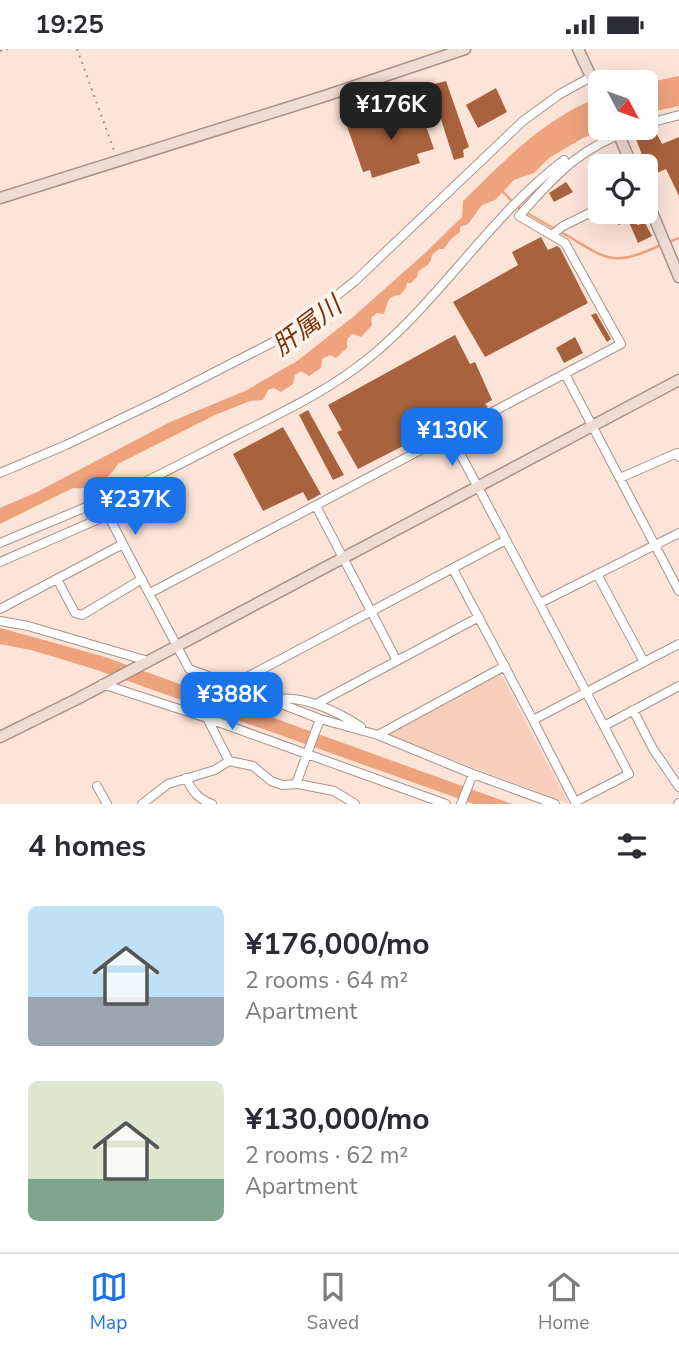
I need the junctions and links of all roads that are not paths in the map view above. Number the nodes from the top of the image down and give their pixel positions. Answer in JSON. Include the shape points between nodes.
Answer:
{"nodes":[{"id":1,"x":465,"y":49,"type":"edge"},
{"id":2,"x":578,"y":49,"type":"edge"},
{"id":3,"x":588,"y":70,"type":"edge"},
{"id":4,"x":588,"y":81,"type":"edge"},
{"id":5,"x":679,"y":115,"type":"edge"},
{"id":6,"x":658,"y":121,"type":"edge"},
{"id":7,"x":602,"y":140,"type":"edge"},
{"id":8,"x":586,"y":150,"type":"junction"},
{"id":9,"x":0,"y":198,"type":"edge"},
{"id":10,"x":588,"y":214,"type":"edge"},
{"id":11,"x":657,"y":224,"type":"edge"},
{"id":12,"x":557,"y":231,"type":"junction"},
{"id":13,"x":679,"y":277,"type":"edge"},
{"id":14,"x":565,"y":375,"type":"junction"},
{"id":15,"x":679,"y":380,"type":"edge"},
{"id":16,"x":592,"y":427,"type":"junction"},
{"id":17,"x":450,"y":435,"type":"junction"},
{"id":18,"x":679,"y":457,"type":"edge"},
{"id":19,"x":0,"y":473,"type":"edge"},
{"id":20,"x":621,"y":478,"type":"junction"},
{"id":21,"x":478,"y":487,"type":"junction"},
{"id":22,"x":316,"y":506,"type":"junction"},
{"id":23,"x":679,"y":533,"type":"edge"},
{"id":24,"x":506,"y":540,"type":"junction"},
{"id":25,"x":0,"y":544,"type":"edge"},
{"id":26,"x":123,"y":544,"type":"junction"},
{"id":27,"x":654,"y":544,"type":"junction"},
{"id":28,"x":342,"y":559,"type":"junction"},
{"id":29,"x":0,"y":562,"type":"edge"},
{"id":30,"x":453,"y":569,"type":"junction"},
{"id":31,"x":597,"y":574,"type":"junction"},
{"id":32,"x":57,"y":579,"type":"junction"},
{"id":33,"x":142,"y":579,"type":"junction"},
{"id":34,"x":679,"y":591,"type":"edge"},
{"id":35,"x":149,"y":593,"type":"junction"},
{"id":36,"x":540,"y":603,"type":"junction"},
{"id":37,"x":0,"y":608,"type":"edge"},
{"id":38,"x":371,"y":613,"type":"junction"},
{"id":39,"x":479,"y":617,"type":"junction"},
{"id":40,"x":0,"y":621,"type":"edge"},
{"id":41,"x":679,"y":644,"type":"edge"},
{"id":42,"x":177,"y":645,"type":"junction"},
{"id":43,"x":397,"y":661,"type":"junction"},
{"id":44,"x":146,"y":662,"type":"junction"},
{"id":45,"x":644,"y":663,"type":"junction"},
{"id":46,"x":505,"y":666,"type":"junction"},
{"id":47,"x":102,"y":684,"type":"junction"},
{"id":48,"x":232,"y":685,"type":"junction"},
{"id":49,"x":679,"y":686,"type":"edge"},
{"id":50,"x":586,"y":692,"type":"junction"},
{"id":51,"x":273,"y":700,"type":"junction"},
{"id":52,"x":316,"y":704,"type":"junction"},
{"id":53,"x":633,"y":710,"type":"junction"},
{"id":54,"x":207,"y":717,"type":"junction"},
{"id":55,"x":533,"y":720,"type":"junction"},
{"id":56,"x":318,"y":723,"type":"junction"},
{"id":57,"x":604,"y":726,"type":"junction"},
{"id":58,"x":367,"y":732,"type":"junction"},
{"id":59,"x":378,"y":735,"type":"junction"},
{"id":60,"x":0,"y":737,"type":"edge"},
{"id":61,"x":307,"y":753,"type":"junction"},
{"id":62,"x":229,"y":761,"type":"junction"},
{"id":63,"x":186,"y":778,"type":"junction"},
{"id":64,"x":471,"y":779,"type":"junction"},
{"id":65,"x":296,"y":784,"type":"junction"},
{"id":66,"x":97,"y":786,"type":"dead end"},
{"id":67,"x":679,"y":787,"type":"edge"},
{"id":68,"x":575,"y":803,"type":"edge"},
{"id":69,"x":107,"y":804,"type":"edge"},
{"id":70,"x":142,"y":804,"type":"edge"},
{"id":71,"x":212,"y":804,"type":"edge"},
{"id":72,"x":355,"y":804,"type":"edge"},
{"id":73,"x":446,"y":804,"type":"edge"},
{"id":74,"x":461,"y":804,"type":"edge"},
{"id":75,"x":555,"y":804,"type":"edge"}],
"edges":[{"from":1,"to":9,"type":"street"},
{"from":2,"to":3,"type":"street"},
{"from":4,"to":19,"type":"street","via":[[560,94],[523,121],[355,281],[287,335],[153,404]]},
{"from":5,"to":6,"type":"street"},
{"from":7,"to":8,"type":"street"},
{"from":8,"to":12,"type":"street","via":[[519,216]]},
{"from":8,"to":25,"type":"street","via":[[547,173],[414,314],[337,381],[143,483]]},
{"from":10,"to":12,"type":"street"},
{"from":11,"to":13,"type":"street"},
{"from":12,"to":14,"type":"street","via":[[621,344]]},
{"from":14,"to":16,"type":"street"},
{"from":14,"to":17,"type":"street"},
{"from":15,"to":16,"type":"street"},
{"from":16,"to":20,"type":"street"},
{"from":16,"to":21,"type":"street"},
{"from":17,"to":21,"type":"street"},
{"from":17,"to":22,"type":"street"},
{"from":18,"to":20,"type":"street","via":[[677,453]]},
{"from":20,"to":27,"type":"street"},
{"from":21,"to":24,"type":"street"},
{"from":21,"to":28,"type":"street"},
{"from":22,"to":28,"type":"street"},
{"from":22,"to":35,"type":"street"},
{"from":23,"to":27,"type":"street"},
{"from":24,"to":30,"type":"street"},
{"from":24,"to":36,"type":"street"},
{"from":26,"to":29,"type":"street","via":[[108,515]]},
{"from":26,"to":32,"type":"street"},
{"from":26,"to":33,"type":"street"},
{"from":27,"to":31,"type":"street"},
{"from":27,"to":34,"type":"street"},
{"from":28,"to":38,"type":"street"},
{"from":28,"to":42,"type":"street"},
{"from":30,"to":38,"type":"street"},
{"from":30,"to":39,"type":"street"},
{"from":31,"to":36,"type":"street"},
{"from":31,"to":45,"type":"street"},
{"from":32,"to":33,"type":"street","via":[[75,613],[82,615]]},
{"from":32,"to":37,"type":"street"},
{"from":33,"to":35,"type":"street"},
{"from":35,"to":42,"type":"street"},
{"from":36,"to":50,"type":"street"},
{"from":38,"to":43,"type":"street"},
{"from":38,"to":48,"type":"street"},
{"from":39,"to":43,"type":"street"},
{"from":39,"to":46,"type":"street"},
{"from":40,"to":44,"type":"street"},
{"from":41,"to":45,"type":"street"},
{"from":42,"to":44,"type":"street"},
{"from":42,"to":48,"type":"street","via":[[189,669]]},
{"from":43,"to":52,"type":"street"},
{"from":44,"to":47,"type":"street"},
{"from":45,"to":50,"type":"street"},
{"from":46,"to":55,"type":"street"},
{"from":46,"to":59,"type":"street"},
{"from":47,"to":54,"type":"street"},
{"from":47,"to":60,"type":"street"},
{"from":48,"to":51,"type":"street"},
{"from":49,"to":53,"type":"street"},
{"from":50,"to":55,"type":"street"},
{"from":50,"to":57,"type":"street"},
{"from":51,"to":52,"type":"street","via":[[286,697]]},
{"from":51,"to":56,"type":"street"},
{"from":52,"to":58,"type":"street","via":[[341,713]]},
{"from":53,"to":57,"type":"street"},
{"from":53,"to":67,"type":"street"},
{"from":54,"to":61,"type":"street"},
{"from":54,"to":62,"type":"street"},
{"from":55,"to":68,"type":"street"},
{"from":56,"to":58,"type":"street"},
{"from":56,"to":61,"type":"street"},
{"from":57,"to":68,"type":"street","via":[[629,774]]},
{"from":58,"to":59,"type":"street"},
{"from":59,"to":64,"type":"street"},
{"from":61,"to":65,"type":"street"},
{"from":61,"to":73,"type":"street"},
{"from":62,"to":63,"type":"street"},
{"from":62,"to":65,"type":"street","via":[[253,767],[282,785]]},
{"from":63,"to":70,"type":"street","via":[[168,784]]},
{"from":63,"to":71,"type":"street","via":[[197,796]]},
{"from":64,"to":74,"type":"street"},
{"from":64,"to":75,"type":"street"},
{"from":65,"to":72,"type":"street","via":[[334,791]]},
{"from":66,"to":69,"type":"street"}]}
